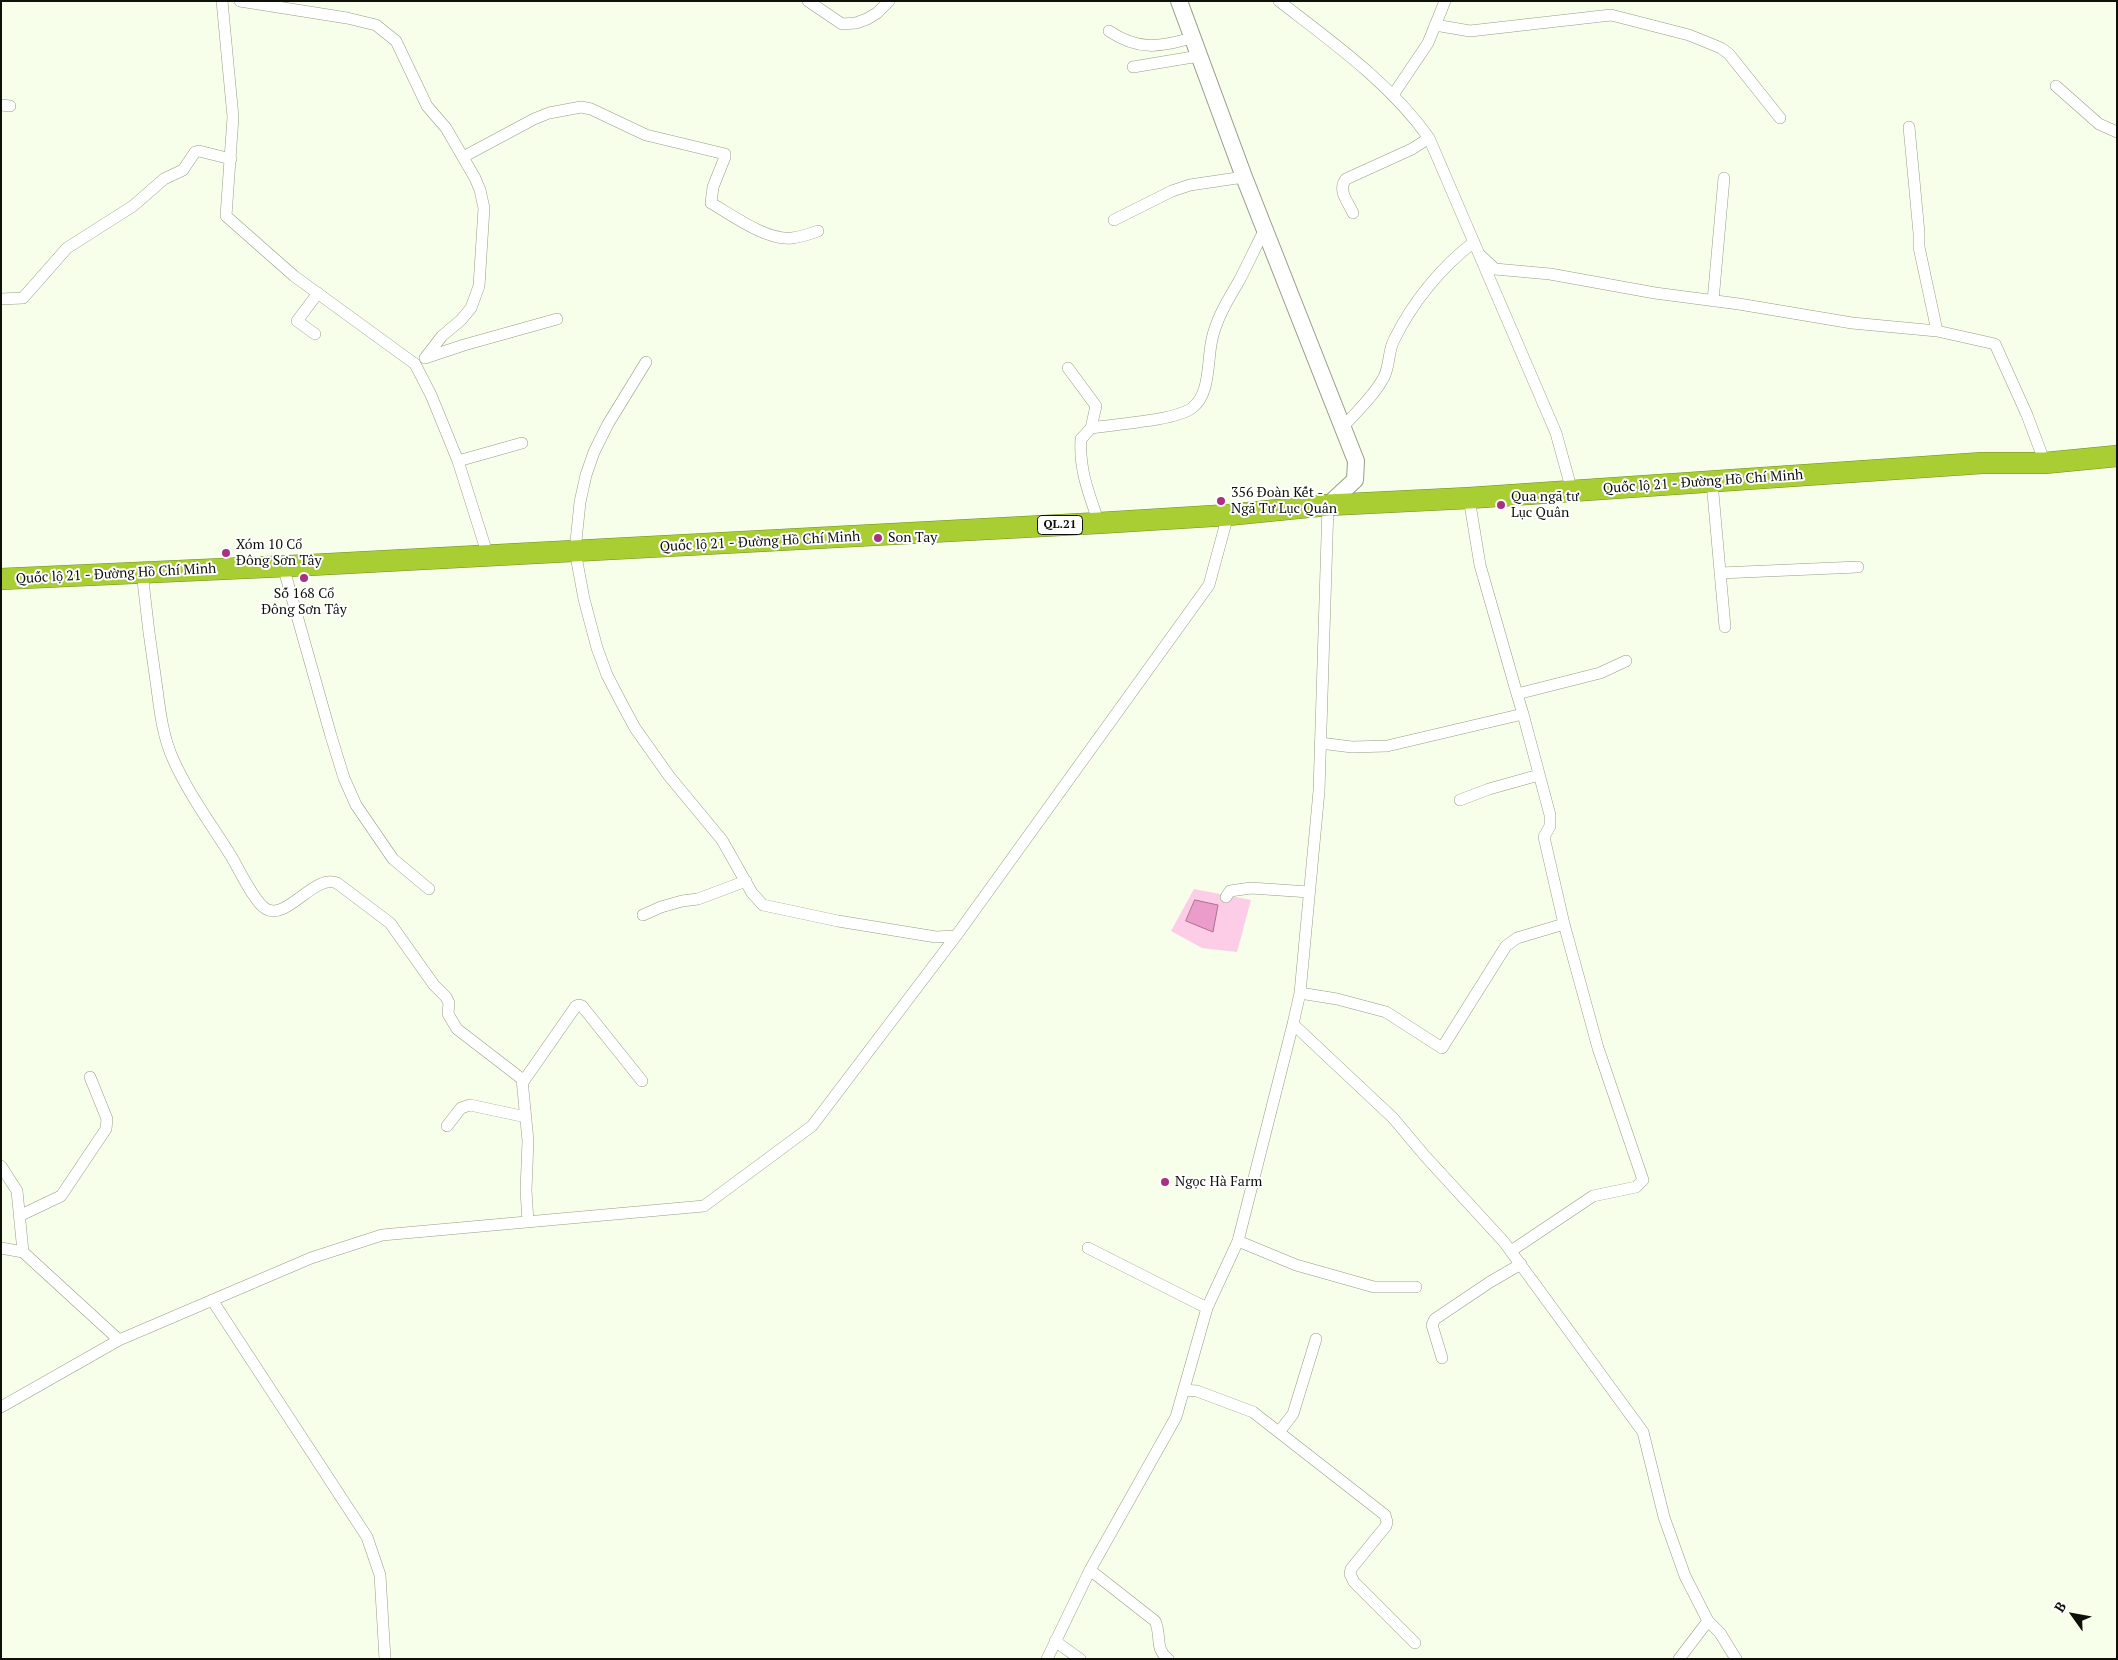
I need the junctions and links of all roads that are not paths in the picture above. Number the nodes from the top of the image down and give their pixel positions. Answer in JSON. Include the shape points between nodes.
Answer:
{"nodes":[{"id":1,"x":222,"y":1,"type":"edge"},
{"id":2,"x":240,"y":1,"type":"edge"},
{"id":3,"x":808,"y":1,"type":"edge"},
{"id":4,"x":889,"y":1,"type":"edge"},
{"id":5,"x":1179,"y":1,"type":"edge"},
{"id":6,"x":1279,"y":1,"type":"edge"},
{"id":7,"x":1445,"y":1,"type":"edge"},
{"id":8,"x":1436,"y":24,"type":"junction"},
{"id":9,"x":1109,"y":31,"type":"dead end"},
{"id":10,"x":1192,"y":38,"type":"junction"},
{"id":11,"x":1199,"y":56,"type":"junction"},
{"id":12,"x":1133,"y":67,"type":"dead end"},
{"id":13,"x":2056,"y":86,"type":"dead end"},
{"id":14,"x":1393,"y":95,"type":"junction"},
{"id":15,"x":1780,"y":118,"type":"dead end"},
{"id":16,"x":1908,"y":127,"type":"dead end"},
{"id":17,"x":2117,"y":132,"type":"edge"},
{"id":18,"x":1429,"y":138,"type":"junction"},
{"id":19,"x":463,"y":157,"type":"junction"},
{"id":20,"x":231,"y":159,"type":"junction"},
{"id":21,"x":1244,"y":177,"type":"junction"},
{"id":22,"x":1724,"y":178,"type":"dead end"},
{"id":23,"x":1353,"y":213,"type":"dead end"},
{"id":24,"x":1114,"y":220,"type":"dead end"},
{"id":25,"x":1265,"y":229,"type":"junction"},
{"id":26,"x":818,"y":231,"type":"dead end"},
{"id":27,"x":1474,"y":242,"type":"junction"},
{"id":28,"x":1480,"y":255,"type":"junction"},
{"id":29,"x":318,"y":293,"type":"junction"},
{"id":30,"x":1,"y":300,"type":"edge"},
{"id":31,"x":1713,"y":301,"type":"junction"},
{"id":32,"x":557,"y":318,"type":"dead end"},
{"id":33,"x":1937,"y":331,"type":"junction"},
{"id":34,"x":315,"y":334,"type":"dead end"},
{"id":35,"x":420,"y":361,"type":"junction"},
{"id":36,"x":646,"y":362,"type":"dead end"},
{"id":37,"x":1068,"y":368,"type":"dead end"},
{"id":38,"x":1091,"y":428,"type":"junction"},
{"id":39,"x":1343,"y":428,"type":"junction"},
{"id":40,"x":522,"y":443,"type":"dead end"},
{"id":41,"x":2117,"y":456,"type":"edge"},
{"id":42,"x":458,"y":461,"type":"junction"},
{"id":43,"x":2045,"y":463,"type":"junction"},
{"id":44,"x":1712,"y":482,"type":"junction"},
{"id":45,"x":1572,"y":490,"type":"junction"},
{"id":46,"x":1469,"y":498,"type":"junction"},
{"id":47,"x":1328,"y":505,"type":"junction"},
{"id":48,"x":1228,"y":515,"type":"junction"},
{"id":49,"x":1099,"y":523,"type":"junction"},
{"id":50,"x":575,"y":551,"type":"junction"},
{"id":51,"x":488,"y":556,"type":"junction"},
{"id":52,"x":283,"y":566,"type":"junction"},
{"id":53,"x":1858,"y":567,"type":"dead end"},
{"id":54,"x":142,"y":572,"type":"junction"},
{"id":55,"x":1720,"y":573,"type":"junction"},
{"id":56,"x":1,"y":579,"type":"edge"},
{"id":57,"x":1725,"y":627,"type":"dead end"},
{"id":58,"x":1626,"y":662,"type":"dead end"},
{"id":59,"x":1517,"y":694,"type":"junction"},
{"id":60,"x":1523,"y":714,"type":"junction"},
{"id":61,"x":1320,"y":743,"type":"junction"},
{"id":62,"x":1539,"y":775,"type":"junction"},
{"id":63,"x":1460,"y":800,"type":"dead end"},
{"id":64,"x":746,"y":881,"type":"junction"},
{"id":65,"x":429,"y":889,"type":"dead end"},
{"id":66,"x":1309,"y":892,"type":"junction"},
{"id":67,"x":1226,"y":897,"type":"dead end"},
{"id":68,"x":643,"y":916,"type":"dead end"},
{"id":69,"x":1564,"y":924,"type":"junction"},
{"id":70,"x":956,"y":936,"type":"junction"},
{"id":71,"x":1300,"y":993,"type":"junction"},
{"id":72,"x":1293,"y":1024,"type":"junction"},
{"id":73,"x":90,"y":1077,"type":"dead end"},
{"id":74,"x":642,"y":1081,"type":"dead end"},
{"id":75,"x":524,"y":1082,"type":"junction"},
{"id":76,"x":526,"y":1117,"type":"junction"},
{"id":77,"x":447,"y":1126,"type":"dead end"},
{"id":78,"x":1,"y":1166,"type":"edge"},
{"id":79,"x":19,"y":1216,"type":"junction"},
{"id":80,"x":528,"y":1222,"type":"junction"},
{"id":81,"x":1238,"y":1242,"type":"junction"},
{"id":82,"x":1,"y":1248,"type":"edge"},
{"id":83,"x":1088,"y":1248,"type":"dead end"},
{"id":84,"x":1511,"y":1251,"type":"junction"},
{"id":85,"x":23,"y":1252,"type":"junction"},
{"id":86,"x":1521,"y":1264,"type":"junction"},
{"id":87,"x":1416,"y":1287,"type":"dead end"},
{"id":88,"x":212,"y":1300,"type":"junction"},
{"id":89,"x":1207,"y":1308,"type":"junction"},
{"id":90,"x":1316,"y":1339,"type":"dead end"},
{"id":91,"x":118,"y":1340,"type":"junction"},
{"id":92,"x":1442,"y":1358,"type":"dead end"},
{"id":93,"x":1184,"y":1390,"type":"junction"},
{"id":94,"x":1,"y":1407,"type":"edge"},
{"id":95,"x":1279,"y":1432,"type":"junction"},
{"id":96,"x":1090,"y":1570,"type":"junction"},
{"id":97,"x":1708,"y":1622,"type":"junction"},
{"id":98,"x":1056,"y":1641,"type":"junction"},
{"id":99,"x":1415,"y":1643,"type":"dead end"},
{"id":100,"x":385,"y":1659,"type":"edge"},
{"id":101,"x":1047,"y":1659,"type":"edge"},
{"id":102,"x":1080,"y":1659,"type":"edge"},
{"id":103,"x":1168,"y":1659,"type":"edge"},
{"id":104,"x":1679,"y":1659,"type":"edge"},
{"id":105,"x":1736,"y":1659,"type":"edge"}],
"edges":[{"from":1,"to":20,"type":"street","via":[[233,116]]},
{"from":2,"to":19,"type":"street","via":[[376,25],[396,41],[427,106],[446,128]]},
{"from":3,"to":4,"type":"street","via":[[842,24],[867,19]]},
{"from":5,"to":10,"type":"street"},
{"from":6,"to":14,"type":"street"},
{"from":7,"to":8,"type":"street"},
{"from":8,"to":14,"type":"street","via":[[1428,43]]},
{"from":8,"to":15,"type":"street","via":[[1470,31],[1611,16],[1689,35],[1729,54]]},
{"from":9,"to":10,"type":"street","via":[[1122,40],[1144,46]]},
{"from":10,"to":11,"type":"street"},
{"from":11,"to":12,"type":"street"},
{"from":11,"to":21,"type":"street"},
{"from":13,"to":17,"type":"street","via":[[2099,124]]},
{"from":14,"to":18,"type":"street"},
{"from":16,"to":33,"type":"street","via":[[1919,247]]},
{"from":18,"to":23,"type":"street","via":[[1346,179],[1342,190]]},
{"from":18,"to":27,"type":"street"},
{"from":19,"to":26,"type":"street","via":[[549,113],[586,108],[646,135],[725,154],[711,203],[758,230],[776,237],[791,238]]},
{"from":19,"to":35,"type":"street","via":[[480,190],[484,208],[478,286],[471,308]]},
{"from":20,"to":29,"type":"street","via":[[226,216]]},
{"from":20,"to":30,"type":"street","via":[[199,150],[183,170],[164,179],[134,206],[67,248],[23,298]]},
{"from":21,"to":24,"type":"street","via":[[1190,185]]},
{"from":21,"to":25,"type":"street"},
{"from":22,"to":31,"type":"street"},
{"from":25,"to":38,"type":"street","via":[[1216,323],[1205,384],[1198,402],[1175,416]]},
{"from":25,"to":39,"type":"street"},
{"from":27,"to":28,"type":"street"},
{"from":27,"to":39,"type":"street","via":[[1452,260],[1422,294],[1393,341],[1388,368],[1380,384]]},
{"from":28,"to":31,"type":"street","via":[[1495,269],[1550,274]]},
{"from":28,"to":45,"type":"street","via":[[1556,433]]},
{"from":29,"to":34,"type":"street","via":[[295,320]]},
{"from":29,"to":35,"type":"street"},
{"from":31,"to":33,"type":"street","via":[[1852,324]]},
{"from":32,"to":35,"type":"street","via":[[464,344]]},
{"from":33,"to":43,"type":"street","via":[[1995,344]]},
{"from":35,"to":42,"type":"street"},
{"from":36,"to":50,"type":"street","via":[[594,452],[580,502]]},
{"from":37,"to":38,"type":"street","via":[[1096,406]]},
{"from":38,"to":49,"type":"street","via":[[1081,439],[1081,464]]},
{"from":39,"to":47,"type":"street","via":[[1356,461],[1355,480]]},
{"from":40,"to":42,"type":"street"},
{"from":41,"to":43,"type":"highway","name":"Quốc lộ 21 - Đường Hồ Chí Minh","number":"QL.21"},
{"from":42,"to":51,"type":"street"},
{"from":43,"to":44,"type":"highway","name":"Quốc lộ 21 - Đường Hồ Chí Minh","number":"QL.21","via":[[1982,463]]},
{"from":44,"to":45,"type":"highway","name":"Quốc lộ 21 - Đường Hồ Chí Minh","number":"QL.21"},
{"from":44,"to":55,"type":"street"},
{"from":45,"to":46,"type":"highway","name":"Quốc lộ 21 - Đường Hồ Chí Minh","number":"QL.21"},
{"from":46,"to":47,"type":"highway","name":"Quốc lộ 21 - Đường Hồ Chí Minh","number":"QL.21"},
{"from":46,"to":59,"type":"street","via":[[1480,565]]},
{"from":47,"to":48,"type":"highway","name":"Quốc lộ 21 - Đường Hồ Chí Minh","number":"QL.21"},
{"from":47,"to":61,"type":"street"},
{"from":48,"to":49,"type":"highway","name":"Quốc lộ 21 - Đường Hồ Chí Minh","number":"QL.21"},
{"from":48,"to":70,"type":"street","via":[[1209,585]]},
{"from":49,"to":50,"type":"highway","name":"Quốc lộ 21 - Đường Hồ Chí Minh","number":"QL.21"},
{"from":50,"to":51,"type":"highway","name":"Quốc lộ 21 - Đường Hồ Chí Minh","number":"QL.21"},
{"from":50,"to":64,"type":"street","via":[[596,648],[611,684],[635,728],[669,776],[722,840]]},
{"from":51,"to":52,"type":"highway","name":"Quốc lộ 21 - Đường Hồ Chí Minh","number":"QL.21"},
{"from":52,"to":54,"type":"highway","name":"Quốc lộ 21 - Đường Hồ Chí Minh","number":"QL.21"},
{"from":52,"to":65,"type":"street","via":[[331,736],[356,805],[393,858]]},
{"from":53,"to":55,"type":"street"},
{"from":54,"to":56,"type":"highway","name":"Quốc lộ 21 - Đường Hồ Chí Minh","number":"QL.21"},
{"from":54,"to":75,"type":"street","via":[[153,666],[173,759],[262,906],[270,911],[277,910],[325,882],[337,883],[390,923],[446,997],[448,1014],[457,1029]]},
{"from":55,"to":57,"type":"street"},
{"from":58,"to":59,"type":"street"},
{"from":59,"to":60,"type":"street"},
{"from":60,"to":61,"type":"street","via":[[1387,746],[1352,747]]},
{"from":60,"to":62,"type":"street"},
{"from":61,"to":66,"type":"street","via":[[1319,792]]},
{"from":62,"to":63,"type":"street"},
{"from":62,"to":69,"type":"street","via":[[1550,815],[1550,826],[1544,837]]},
{"from":64,"to":68,"type":"street","via":[[698,899],[661,907]]},
{"from":64,"to":70,"type":"street","via":[[763,905],[936,937]]},
{"from":66,"to":67,"type":"street","via":[[1251,888],[1230,891]]},
{"from":66,"to":71,"type":"street"},
{"from":69,"to":71,"type":"street","via":[[1516,938],[1506,946],[1442,1048],[1386,1012]]},
{"from":69,"to":84,"type":"street","via":[[1598,1048],[1642,1180],[1636,1188],[1593,1196]]},
{"from":70,"to":80,"type":"street","via":[[812,1126],[704,1206]]},
{"from":71,"to":72,"type":"street"},
{"from":72,"to":81,"type":"street"},
{"from":72,"to":84,"type":"street","via":[[1393,1118]]},
{"from":73,"to":79,"type":"street","via":[[107,1119],[106,1129],[62,1196]]},
{"from":74,"to":75,"type":"street","via":[[579,1005]]},
{"from":75,"to":76,"type":"street"},
{"from":76,"to":77,"type":"street","via":[[470,1105],[461,1108]]},
{"from":76,"to":80,"type":"street"},
{"from":78,"to":79,"type":"street","via":[[17,1191]]},
{"from":79,"to":85,"type":"street"},
{"from":80,"to":88,"type":"street","via":[[382,1235],[311,1258]]},
{"from":81,"to":87,"type":"street","via":[[1296,1265],[1374,1287]]},
{"from":81,"to":89,"type":"street"},
{"from":82,"to":85,"type":"street"},
{"from":83,"to":89,"type":"street"},
{"from":84,"to":86,"type":"street"},
{"from":85,"to":91,"type":"street"},
{"from":86,"to":92,"type":"street","via":[[1436,1319],[1432,1326]]},
{"from":86,"to":97,"type":"street","via":[[1643,1432],[1664,1517],[1685,1576]]},
{"from":88,"to":91,"type":"street"},
{"from":88,"to":100,"type":"street","via":[[368,1537],[380,1575]]},
{"from":89,"to":93,"type":"street"},
{"from":90,"to":95,"type":"street","via":[[1293,1414]]},
{"from":91,"to":94,"type":"street"},
{"from":93,"to":95,"type":"street","via":[[1196,1391],[1253,1412]]},
{"from":93,"to":96,"type":"street","via":[[1176,1417]]},
{"from":95,"to":99,"type":"street","via":[[1386,1517],[1386,1526],[1350,1574],[1354,1582]]},
{"from":96,"to":98,"type":"street"},
{"from":96,"to":103,"type":"street","via":[[1155,1622],[1160,1649]]},
{"from":97,"to":104,"type":"street"},
{"from":97,"to":105,"type":"street","via":[[1720,1633]]},
{"from":98,"to":101,"type":"street"},
{"from":98,"to":102,"type":"street"}]}
